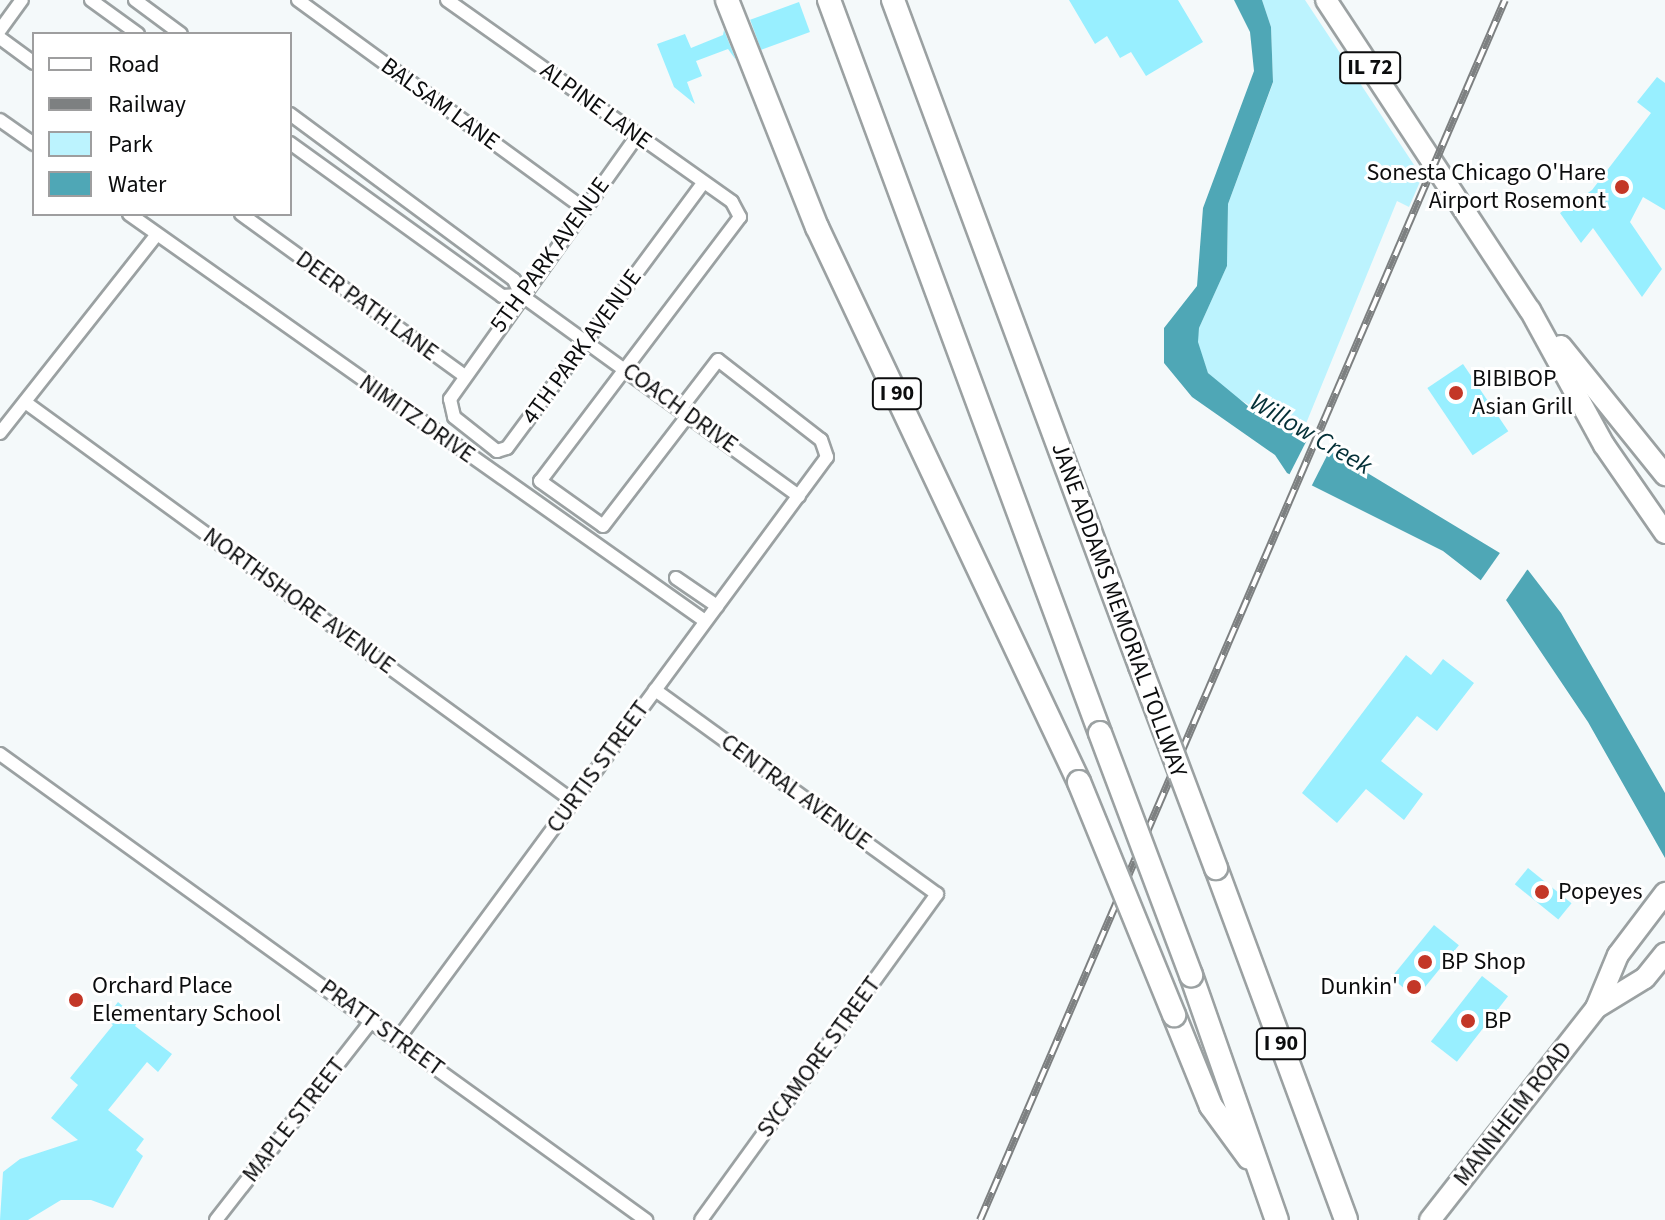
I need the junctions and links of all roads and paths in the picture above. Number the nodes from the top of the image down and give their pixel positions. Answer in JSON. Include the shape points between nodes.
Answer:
{"nodes":[{"id":1,"x":22,"y":0,"type":"edge"},
{"id":2,"x":91,"y":0,"type":"edge"},
{"id":3,"x":135,"y":0,"type":"edge"},
{"id":4,"x":298,"y":0,"type":"edge"},
{"id":5,"x":447,"y":0,"type":"edge"},
{"id":6,"x":727,"y":0,"type":"edge"},
{"id":7,"x":829,"y":0,"type":"edge"},
{"id":8,"x":893,"y":0,"type":"edge"},
{"id":9,"x":1326,"y":0,"type":"edge"},
{"id":10,"x":0,"y":30,"type":"edge"},
{"id":11,"x":135,"y":32,"type":"edge"},
{"id":12,"x":178,"y":32,"type":"edge"},
{"id":13,"x":0,"y":38,"type":"edge"},
{"id":14,"x":32,"y":62,"type":"edge"},
{"id":15,"x":292,"y":115,"type":"edge"},
{"id":16,"x":0,"y":120,"type":"edge"},
{"id":17,"x":637,"y":136,"type":"junction"},
{"id":18,"x":32,"y":143,"type":"edge"},
{"id":19,"x":292,"y":144,"type":"edge"},
{"id":20,"x":703,"y":183,"type":"junction"},
{"id":21,"x":583,"y":208,"type":"junction"},
{"id":22,"x":132,"y":216,"type":"edge"},
{"id":23,"x":244,"y":216,"type":"edge"},
{"id":24,"x":157,"y":234,"type":"junction"},
{"id":25,"x":521,"y":295,"type":"junction"},
{"id":26,"x":1530,"y":310,"type":"junction"},
{"id":27,"x":587,"y":340,"type":"junction"},
{"id":28,"x":626,"y":368,"type":"junction"},
{"id":29,"x":465,"y":376,"type":"junction"},
{"id":30,"x":25,"y":402,"type":"junction"},
{"id":31,"x":449,"y":407,"type":"joint"},
{"id":32,"x":685,"y":411,"type":"junction"},
{"id":33,"x":0,"y":433,"type":"edge"},
{"id":34,"x":1665,"y":475,"type":"edge"},
{"id":35,"x":799,"y":496,"type":"junction"},
{"id":36,"x":1665,"y":533,"type":"edge"},
{"id":37,"x":676,"y":578,"type":"dead end"},
{"id":38,"x":717,"y":606,"type":"junction"},
{"id":39,"x":705,"y":621,"type":"junction"},
{"id":40,"x":655,"y":690,"type":"junction"},
{"id":41,"x":0,"y":754,"type":"edge"},
{"id":42,"x":573,"y":801,"type":"junction"},
{"id":43,"x":1665,"y":893,"type":"edge"},
{"id":44,"x":937,"y":894,"type":"joint"},
{"id":45,"x":1665,"y":953,"type":"edge"},
{"id":46,"x":1596,"y":1008,"type":"junction"},
{"id":47,"x":372,"y":1020,"type":"junction"},
{"id":48,"x":398,"y":1039,"type":"junction"},
{"id":49,"x":1259,"y":1171,"type":"junction"},
{"id":50,"x":216,"y":1220,"type":"edge"},
{"id":51,"x":646,"y":1220,"type":"edge"},
{"id":52,"x":701,"y":1220,"type":"edge"},
{"id":53,"x":1277,"y":1220,"type":"edge"},
{"id":54,"x":1346,"y":1220,"type":"edge"},
{"id":55,"x":1430,"y":1220,"type":"edge"}],
"edges":[{"from":1,"to":10,"type":"street"},
{"from":2,"to":11,"type":"street"},
{"from":3,"to":12,"type":"street"},
{"from":4,"to":21,"type":"street","name":"BALSAM LANE"},
{"from":5,"to":17,"type":"street","name":"ALPINE LANE"},
{"from":6,"to":49,"type":"highway","number":"I 90","bridge":true,"via":[[817,227],[1079,782],[1211,1106]]},
{"from":7,"to":49,"type":"highway","number":"I 90","bridge":true},
{"from":8,"to":54,"type":"highway","name":"JANE ADDAMS MEMORIAL TOLLWAY","number":"I 90","bridge":true},
{"from":9,"to":26,"type":"main road","number":"IL 72"},
{"from":13,"to":14,"type":"street"},
{"from":15,"to":25,"type":"street","name":"COACH DRIVE","via":[[514,280]]},
{"from":16,"to":18,"type":"street"},
{"from":17,"to":20,"type":"street","name":"ALPINE LANE"},
{"from":17,"to":21,"type":"street","name":"5TH PARK AVENUE"},
{"from":19,"to":25,"type":"street","name":"COACH DRIVE","via":[[502,296]]},
{"from":20,"to":27,"type":"street","name":"4TH PARK AVENUE"},
{"from":20,"to":28,"type":"street","name":"ALPINE LANE","via":[[732,202],[740,217]]},
{"from":21,"to":25,"type":"street","name":"5TH PARK AVENUE"},
{"from":22,"to":24,"type":"street","name":"NIMITZ DRIVE"},
{"from":23,"to":29,"type":"street","name":"DEER PATH LANE"},
{"from":24,"to":30,"type":"street"},
{"from":24,"to":39,"type":"street","name":"NIMITZ DRIVE"},
{"from":25,"to":27,"type":"street","name":"COACH DRIVE"},
{"from":25,"to":29,"type":"street","name":"5TH PARK AVENUE"},
{"from":26,"to":34,"type":"main road","number":"IL 72"},
{"from":26,"to":36,"type":"main road","number":"IL 72","via":[[1604,445]]},
{"from":27,"to":28,"type":"street","name":"COACH DRIVE"},
{"from":27,"to":31,"type":"street","name":"4TH PARK AVENUE","via":[[503,451],[454,417]]},
{"from":28,"to":32,"type":"street","name":"COACH DRIVE"},
{"from":28,"to":32,"type":"street","via":[[540,481],[603,526]]},
{"from":29,"to":31,"type":"street","name":"DEER PATH LANE"},
{"from":30,"to":33,"type":"street"},
{"from":30,"to":42,"type":"street","name":"NORTHSHORE AVENUE"},
{"from":32,"to":35,"type":"street","name":"COACH DRIVE"},
{"from":32,"to":35,"type":"street","name":"CURTIS STREET","via":[[718,360],[825,445],[827,457]]},
{"from":35,"to":38,"type":"street","name":"CURTIS STREET"},
{"from":37,"to":38,"type":"street"},
{"from":38,"to":39,"type":"street","name":"CURTIS STREET"},
{"from":39,"to":40,"type":"street","name":"CURTIS STREET"},
{"from":40,"to":42,"type":"street","name":"CURTIS STREET"},
{"from":40,"to":44,"type":"street","name":"CENTRAL AVENUE"},
{"from":41,"to":47,"type":"street","name":"PRATT STREET"},
{"from":42,"to":48,"type":"street","name":"CURTIS STREET"},
{"from":43,"to":46,"type":"main road","name":"MANNHEIM ROAD","via":[[1618,955]]},
{"from":44,"to":52,"type":"street","name":"SYCAMORE STREET"},
{"from":45,"to":46,"type":"main road","name":"MANNHEIM ROAD","via":[[1645,978]]},
{"from":46,"to":55,"type":"main road","name":"MANNHEIM ROAD"},
{"from":47,"to":48,"type":"street","name":"PRATT STREET"},
{"from":47,"to":50,"type":"street","name":"MAPLE STREET"},
{"from":48,"to":51,"type":"street","name":"PRATT STREET"},
{"from":49,"to":53,"type":"highway","number":"I 90"}]}
